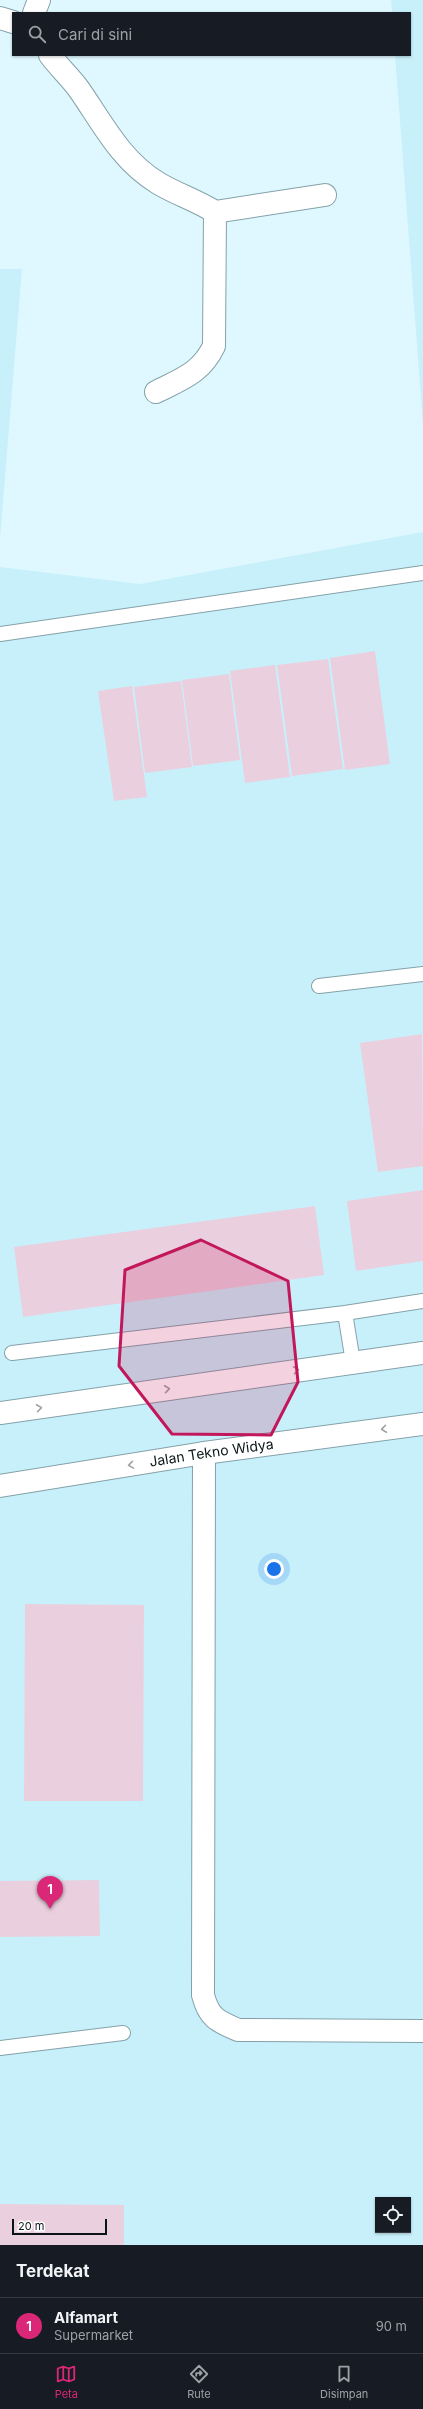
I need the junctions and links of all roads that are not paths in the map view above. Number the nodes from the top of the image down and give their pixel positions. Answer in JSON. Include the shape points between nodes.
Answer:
{"nodes":[{"id":1,"x":39,"y":0,"type":"edge"},
{"id":2,"x":34,"y":12,"type":"edge"},
{"id":3,"x":0,"y":18,"type":"edge"},
{"id":4,"x":12,"y":22,"type":"edge"},
{"id":5,"x":51,"y":56,"type":"edge"},
{"id":6,"x":325,"y":195,"type":"dead end"},
{"id":7,"x":215,"y":212,"type":"junction"},
{"id":8,"x":156,"y":392,"type":"dead end"},
{"id":9,"x":423,"y":574,"type":"edge"},
{"id":10,"x":0,"y":634,"type":"edge"},
{"id":11,"x":423,"y":974,"type":"edge"},
{"id":12,"x":319,"y":986,"type":"dead end"},
{"id":13,"x":423,"y":1301,"type":"edge"},
{"id":14,"x":345,"y":1313,"type":"junction"},
{"id":15,"x":12,"y":1353,"type":"dead end"},
{"id":16,"x":423,"y":1353,"type":"edge"},
{"id":17,"x":353,"y":1362,"type":"junction"},
{"id":18,"x":0,"y":1413,"type":"edge"},
{"id":19,"x":423,"y":1424,"type":"edge"},
{"id":20,"x":204,"y":1454,"type":"junction"},
{"id":21,"x":0,"y":1486,"type":"edge"},
{"id":22,"x":423,"y":2031,"type":"edge"},
{"id":23,"x":123,"y":2032,"type":"dead end"},
{"id":24,"x":0,"y":2048,"type":"edge"}],
"edges":[{"from":1,"to":2,"type":"street"},
{"from":3,"to":4,"type":"street"},
{"from":5,"to":7,"type":"street","via":[[77,87],[125,157],[158,183],[194,199]]},
{"from":6,"to":7,"type":"street"},
{"from":7,"to":8,"type":"street","via":[[214,346],[207,361],[190,375]]},
{"from":9,"to":10,"type":"lane"},
{"from":11,"to":12,"type":"lane"},
{"from":13,"to":14,"type":"lane"},
{"from":14,"to":15,"type":"lane"},
{"from":14,"to":17,"type":"lane"},
{"from":16,"to":17,"type":"street"},
{"from":18,"to":17,"type":"street","one_way":true},
{"from":19,"to":20,"type":"street","name":"Jalan Tekno Widya","one_way":true},
{"from":20,"to":21,"type":"street","name":"Jalan Tekno Widya","one_way":true},
{"from":20,"to":22,"type":"street","via":[[203,1995],[207,2010],[217,2021],[238,2030]]},
{"from":23,"to":24,"type":"lane"}]}
